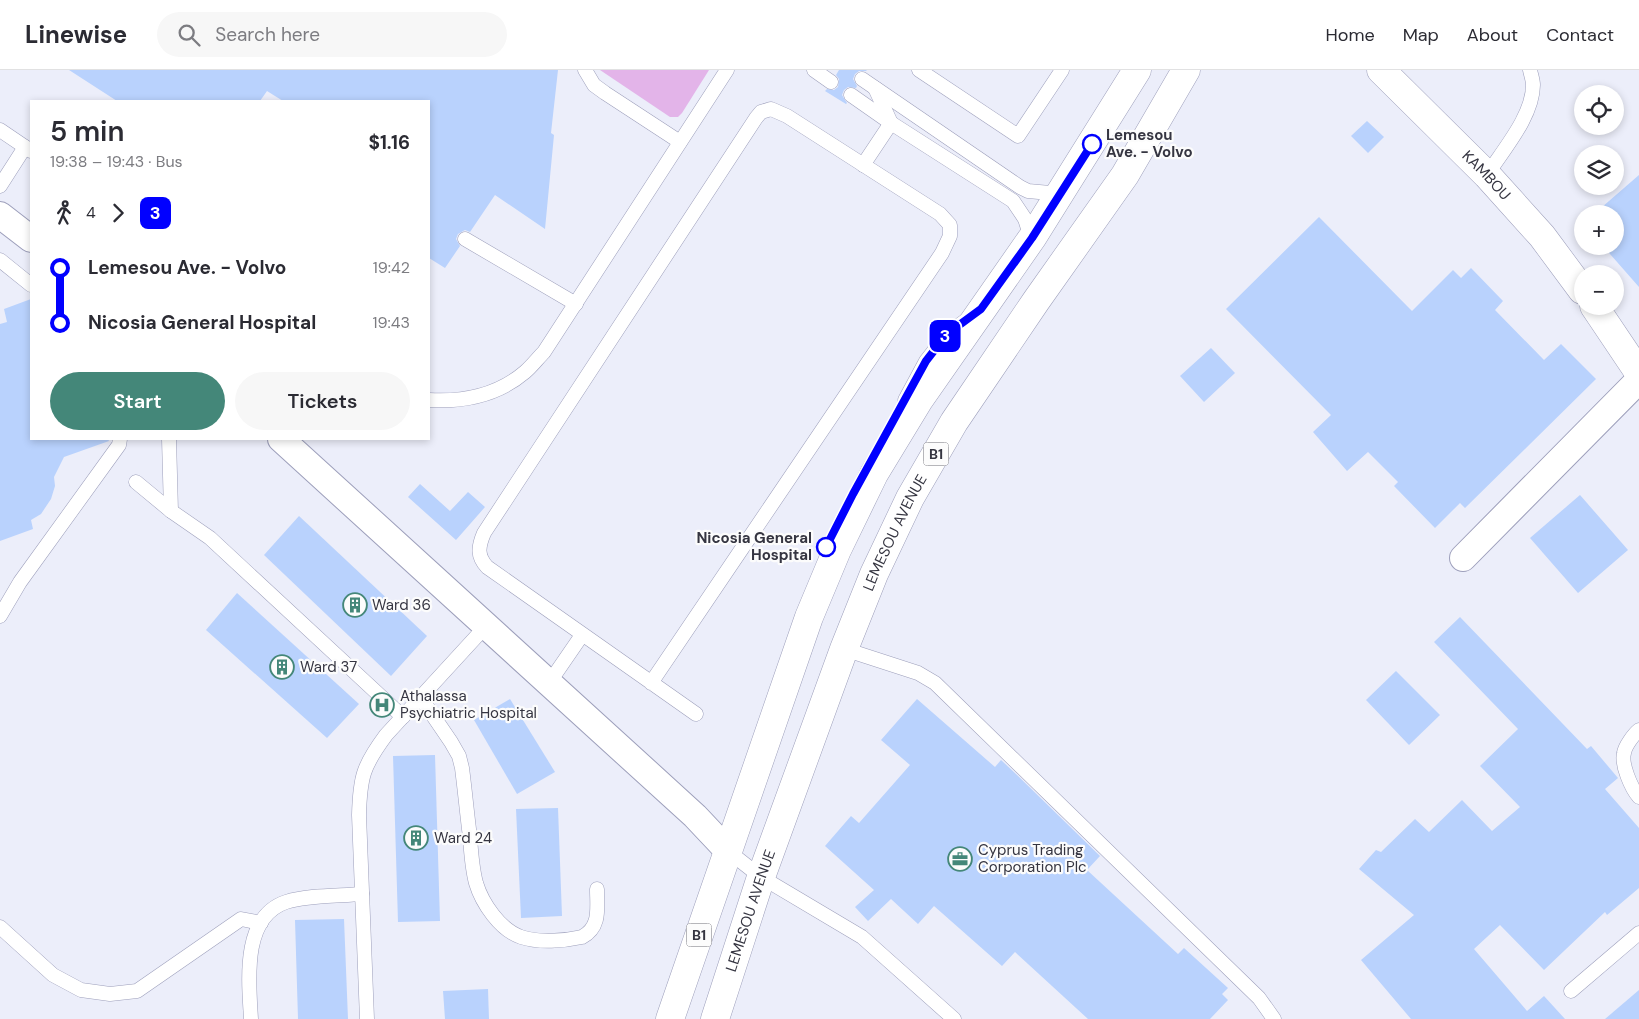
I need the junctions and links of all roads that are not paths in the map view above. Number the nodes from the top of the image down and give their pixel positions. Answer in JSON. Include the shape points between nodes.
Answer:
{"nodes":[{"id":1,"x":585,"y":70,"type":"edge"},
{"id":2,"x":727,"y":70,"type":"edge"},
{"id":3,"x":814,"y":70,"type":"edge"},
{"id":4,"x":919,"y":70,"type":"edge"},
{"id":5,"x":1062,"y":70,"type":"edge"},
{"id":6,"x":1137,"y":70,"type":"edge"},
{"id":7,"x":1186,"y":70,"type":"edge"},
{"id":8,"x":1381,"y":70,"type":"edge"},
{"id":9,"x":1530,"y":70,"type":"edge"},
{"id":10,"x":862,"y":79,"type":"dead end"},
{"id":11,"x":831,"y":82,"type":"dead end"},
{"id":12,"x":875,"y":88,"type":"junction"},
{"id":13,"x":851,"y":95,"type":"dead end"},
{"id":14,"x":891,"y":123,"type":"junction"},
{"id":15,"x":0,"y":130,"type":"edge"},
{"id":16,"x":680,"y":142,"type":"junction"},
{"id":17,"x":28,"y":149,"type":"edge"},
{"id":18,"x":863,"y":165,"type":"junction"},
{"id":19,"x":1487,"y":175,"type":"junction"},
{"id":20,"x":0,"y":186,"type":"edge"},
{"id":21,"x":1060,"y":194,"type":"junction"},
{"id":22,"x":0,"y":214,"type":"edge"},
{"id":23,"x":30,"y":238,"type":"edge"},
{"id":24,"x":465,"y":238,"type":"dead end"},
{"id":25,"x":1032,"y":238,"type":"junction"},
{"id":26,"x":0,"y":260,"type":"edge"},
{"id":27,"x":1574,"y":279,"type":"edge"},
{"id":28,"x":30,"y":284,"type":"edge"},
{"id":29,"x":576,"y":304,"type":"junction"},
{"id":30,"x":1600,"y":315,"type":"edge"},
{"id":31,"x":1639,"y":373,"type":"edge"},
{"id":32,"x":1639,"y":380,"type":"edge"},
{"id":33,"x":430,"y":400,"type":"edge"},
{"id":34,"x":120,"y":440,"type":"edge"},
{"id":35,"x":170,"y":440,"type":"edge"},
{"id":36,"x":282,"y":440,"type":"edge"},
{"id":37,"x":136,"y":482,"type":"dead end"},
{"id":38,"x":171,"y":511,"type":"junction"},
{"id":39,"x":1463,"y":558,"type":"dead end"},
{"id":40,"x":0,"y":616,"type":"edge"},
{"id":41,"x":486,"y":626,"type":"junction"},
{"id":42,"x":582,"y":635,"type":"junction"},
{"id":43,"x":844,"y":649,"type":"junction"},
{"id":44,"x":549,"y":682,"type":"junction"},
{"id":45,"x":651,"y":683,"type":"junction"},
{"id":46,"x":420,"y":698,"type":"junction"},
{"id":47,"x":696,"y":714,"type":"dead end"},
{"id":48,"x":403,"y":717,"type":"junction"},
{"id":49,"x":1639,"y":730,"type":"edge"},
{"id":50,"x":1639,"y":797,"type":"edge"},
{"id":51,"x":728,"y":851,"type":"junction"},
{"id":52,"x":761,"y":877,"type":"junction"},
{"id":53,"x":597,"y":889,"type":"dead end"},
{"id":54,"x":362,"y":894,"type":"junction"},
{"id":55,"x":261,"y":923,"type":"junction"},
{"id":56,"x":0,"y":927,"type":"edge"},
{"id":57,"x":1639,"y":933,"type":"edge"},
{"id":58,"x":1571,"y":991,"type":"dead end"},
{"id":59,"x":251,"y":1019,"type":"edge"},
{"id":60,"x":367,"y":1019,"type":"edge"},
{"id":61,"x":670,"y":1019,"type":"edge"},
{"id":62,"x":715,"y":1019,"type":"edge"},
{"id":63,"x":954,"y":1019,"type":"edge"},
{"id":64,"x":1274,"y":1019,"type":"edge"}],
"edges":[{"from":1,"to":16,"type":"lane","via":[[594,85]]},
{"from":2,"to":16,"type":"lane"},
{"from":3,"to":11,"type":"lane"},
{"from":4,"to":5,"type":"lane","via":[[1018,136]]},
{"from":6,"to":21,"type":"main road","number":"B1"},
{"from":7,"to":43,"type":"main road","name":"LEMESOU AVENUE","number":"B1","via":[[1125,176],[954,422],[910,498],[874,574]]},
{"from":8,"to":19,"type":"main road","name":"KAMBOU"},
{"from":9,"to":19,"type":"lane","via":[[1533,84],[1531,101],[1524,118]]},
{"from":10,"to":12,"type":"lane"},
{"from":12,"to":14,"type":"lane"},
{"from":12,"to":21,"type":"lane","via":[[1020,187],[1028,191]]},
{"from":13,"to":14,"type":"lane"},
{"from":14,"to":18,"type":"lane"},
{"from":14,"to":25,"type":"lane","via":[[1013,201]]},
{"from":15,"to":17,"type":"lane"},
{"from":16,"to":29,"type":"lane"},
{"from":17,"to":20,"type":"lane"},
{"from":18,"to":42,"type":"lane","via":[[787,116],[771,109],[761,112],[484,534],[479,555],[487,567]]},
{"from":18,"to":45,"type":"lane","via":[[947,220],[951,230],[948,242]]},
{"from":19,"to":27,"type":"main road","name":"KAMBOU","via":[[1542,236]]},
{"from":21,"to":25,"type":"main road","number":"B1"},
{"from":22,"to":23,"type":"street"},
{"from":24,"to":29,"type":"lane"},
{"from":25,"to":51,"type":"main road","number":"B1","via":[[919,400],[874,474],[809,617]]},
{"from":26,"to":28,"type":"lane"},
{"from":29,"to":33,"type":"lane","via":[[544,352],[525,372],[500,389],[474,398]]},
{"from":30,"to":31,"type":"main road"},
{"from":32,"to":39,"type":"street"},
{"from":34,"to":40,"type":"lane","via":[[20,582]]},
{"from":35,"to":38,"type":"lane"},
{"from":36,"to":41,"type":"street"},
{"from":37,"to":38,"type":"lane"},
{"from":38,"to":48,"type":"lane","via":[[210,538]]},
{"from":41,"to":44,"type":"street"},
{"from":41,"to":46,"type":"lane"},
{"from":42,"to":44,"type":"lane"},
{"from":42,"to":45,"type":"lane"},
{"from":43,"to":52,"type":"main road","name":"LEMESOU AVENUE","number":"B1"},
{"from":43,"to":64,"type":"lane","via":[[918,673],[935,683],[1259,998]]},
{"from":44,"to":51,"type":"street","via":[[695,816]]},
{"from":45,"to":47,"type":"lane"},
{"from":46,"to":48,"type":"lane"},
{"from":46,"to":53,"type":"lane","via":[[459,756],[476,884],[501,924],[520,937],[531,940],[582,938],[594,928],[597,919]]},
{"from":48,"to":54,"type":"lane","via":[[372,753],[360,786]]},
{"from":49,"to":50,"type":"lane","via":[[1624,753],[1627,775]]},
{"from":51,"to":52,"type":"lane"},
{"from":51,"to":61,"type":"main road","number":"B1"},
{"from":52,"to":62,"type":"main road","name":"LEMESOU AVENUE","number":"B1"},
{"from":52,"to":63,"type":"lane","via":[[862,937]]},
{"from":54,"to":55,"type":"lane","via":[[287,902],[276,906]]},
{"from":54,"to":60,"type":"lane"},
{"from":55,"to":56,"type":"lane","via":[[241,919],[137,991],[110,994],[81,990],[54,974]]},
{"from":55,"to":59,"type":"lane","via":[[249,963]]},
{"from":57,"to":58,"type":"lane"}]}
